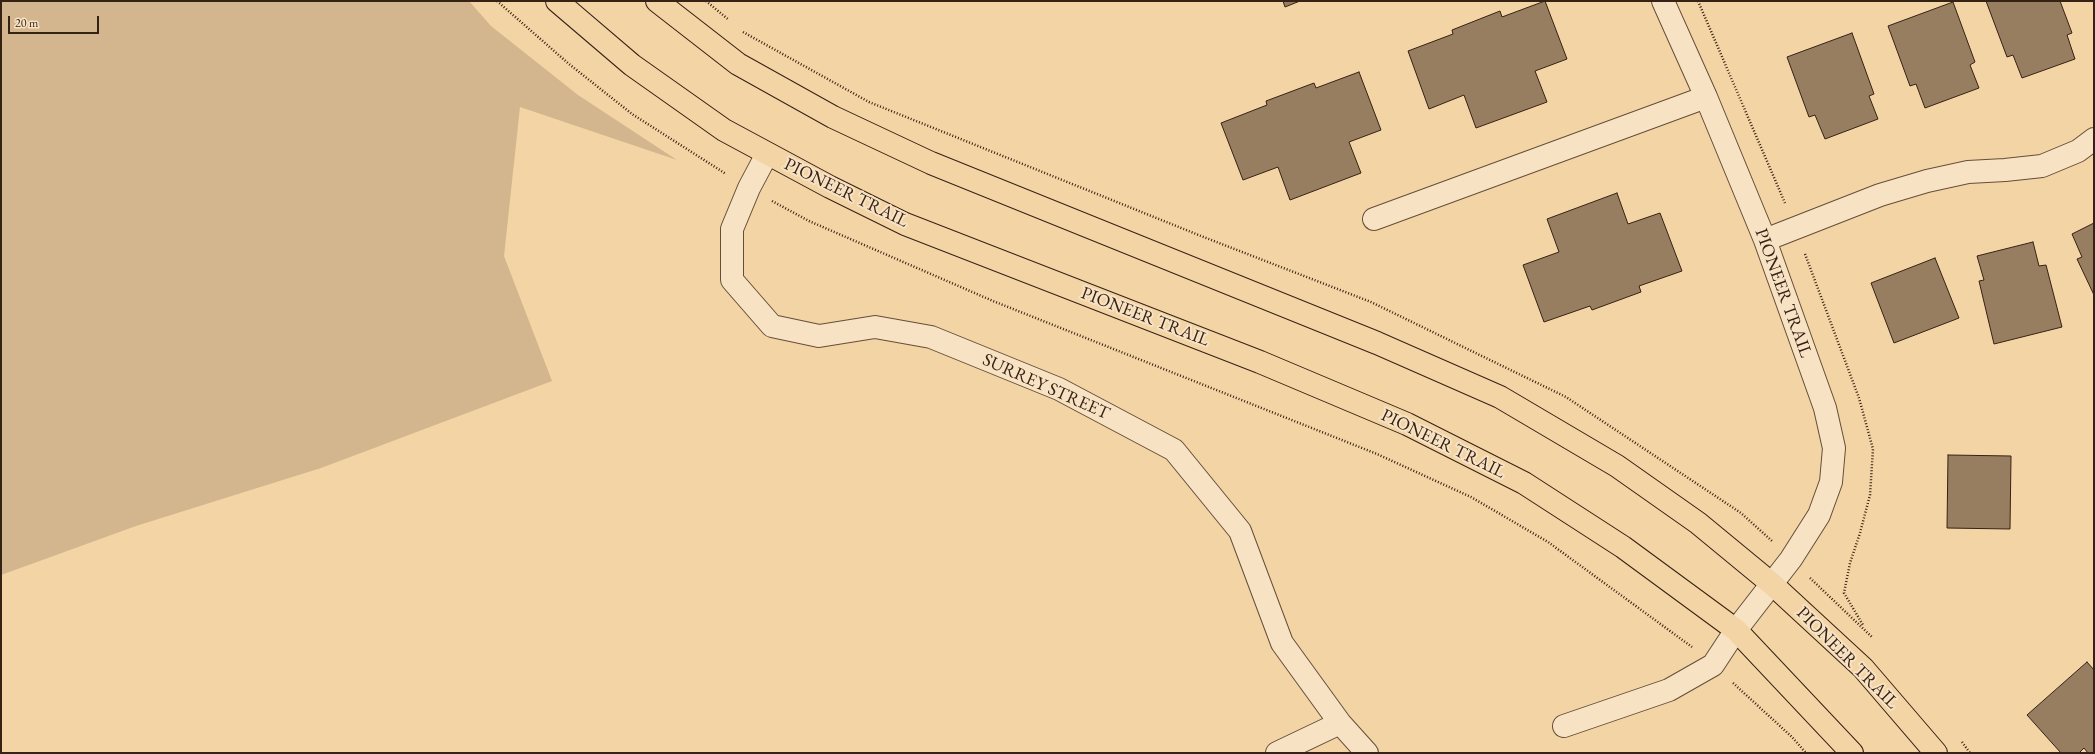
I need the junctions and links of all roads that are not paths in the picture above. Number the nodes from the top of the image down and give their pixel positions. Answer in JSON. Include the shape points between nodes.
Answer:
{"nodes":[{"id":1,"x":557,"y":1,"type":"edge"},
{"id":2,"x":657,"y":1,"type":"edge"},
{"id":3,"x":1663,"y":1,"type":"edge"},
{"id":4,"x":1706,"y":97,"type":"junction"},
{"id":5,"x":2094,"y":139,"type":"edge"},
{"id":6,"x":767,"y":154,"type":"junction"},
{"id":7,"x":1374,"y":219,"type":"dead end"},
{"id":8,"x":1765,"y":240,"type":"junction"},
{"id":9,"x":1772,"y":584,"type":"junction"},
{"id":10,"x":1736,"y":630,"type":"junction"},
{"id":11,"x":1340,"y":723,"type":"junction"},
{"id":12,"x":1564,"y":726,"type":"dead end"},
{"id":13,"x":1277,"y":753,"type":"edge"},
{"id":14,"x":1367,"y":753,"type":"edge"},
{"id":15,"x":1852,"y":753,"type":"edge"},
{"id":16,"x":1936,"y":753,"type":"edge"}],
"edges":[{"from":1,"to":6,"type":"main road","name":"PIONEER TRAIL","via":[[632,65],[724,130]]},
{"from":2,"to":9,"type":"main road","name":"PIONEER TRAIL","via":[[738,64],[833,117],[931,163],[1377,343],[1500,397],[1617,466],[1698,523]]},
{"from":3,"to":4,"type":"street","name":"PIONEER TRAIL"},
{"from":4,"to":7,"type":"street"},
{"from":4,"to":8,"type":"street","name":"PIONEER TRAIL"},
{"from":5,"to":8,"type":"street","via":[[2078,151],[2042,166],[1968,172],[1927,181],[1880,195]]},
{"from":6,"to":10,"type":"main road","name":"PIONEER TRAIL","via":[[905,224],[1260,362],[1407,424],[1524,483],[1624,547]]},
{"from":6,"to":11,"type":"street","name":"SURREY STREET","via":[[732,228],[732,280],[772,326],[820,336],[875,327],[931,337],[1059,389],[1174,450],[1240,531],[1282,643]]},
{"from":8,"to":9,"type":"street","name":"PIONEER TRAIL","via":[[1825,408],[1834,448],[1831,482],[1819,515]]},
{"from":9,"to":10,"type":"street","name":"PIONEER TRAIL"},
{"from":9,"to":16,"type":"main road","name":"PIONEER TRAIL","via":[[1863,668]]},
{"from":10,"to":12,"type":"street","via":[[1713,666],[1670,690]]},
{"from":10,"to":15,"type":"main road","name":"PIONEER TRAIL"},
{"from":11,"to":13,"type":"street"},
{"from":11,"to":14,"type":"street","name":"SURREY STREET"}]}
